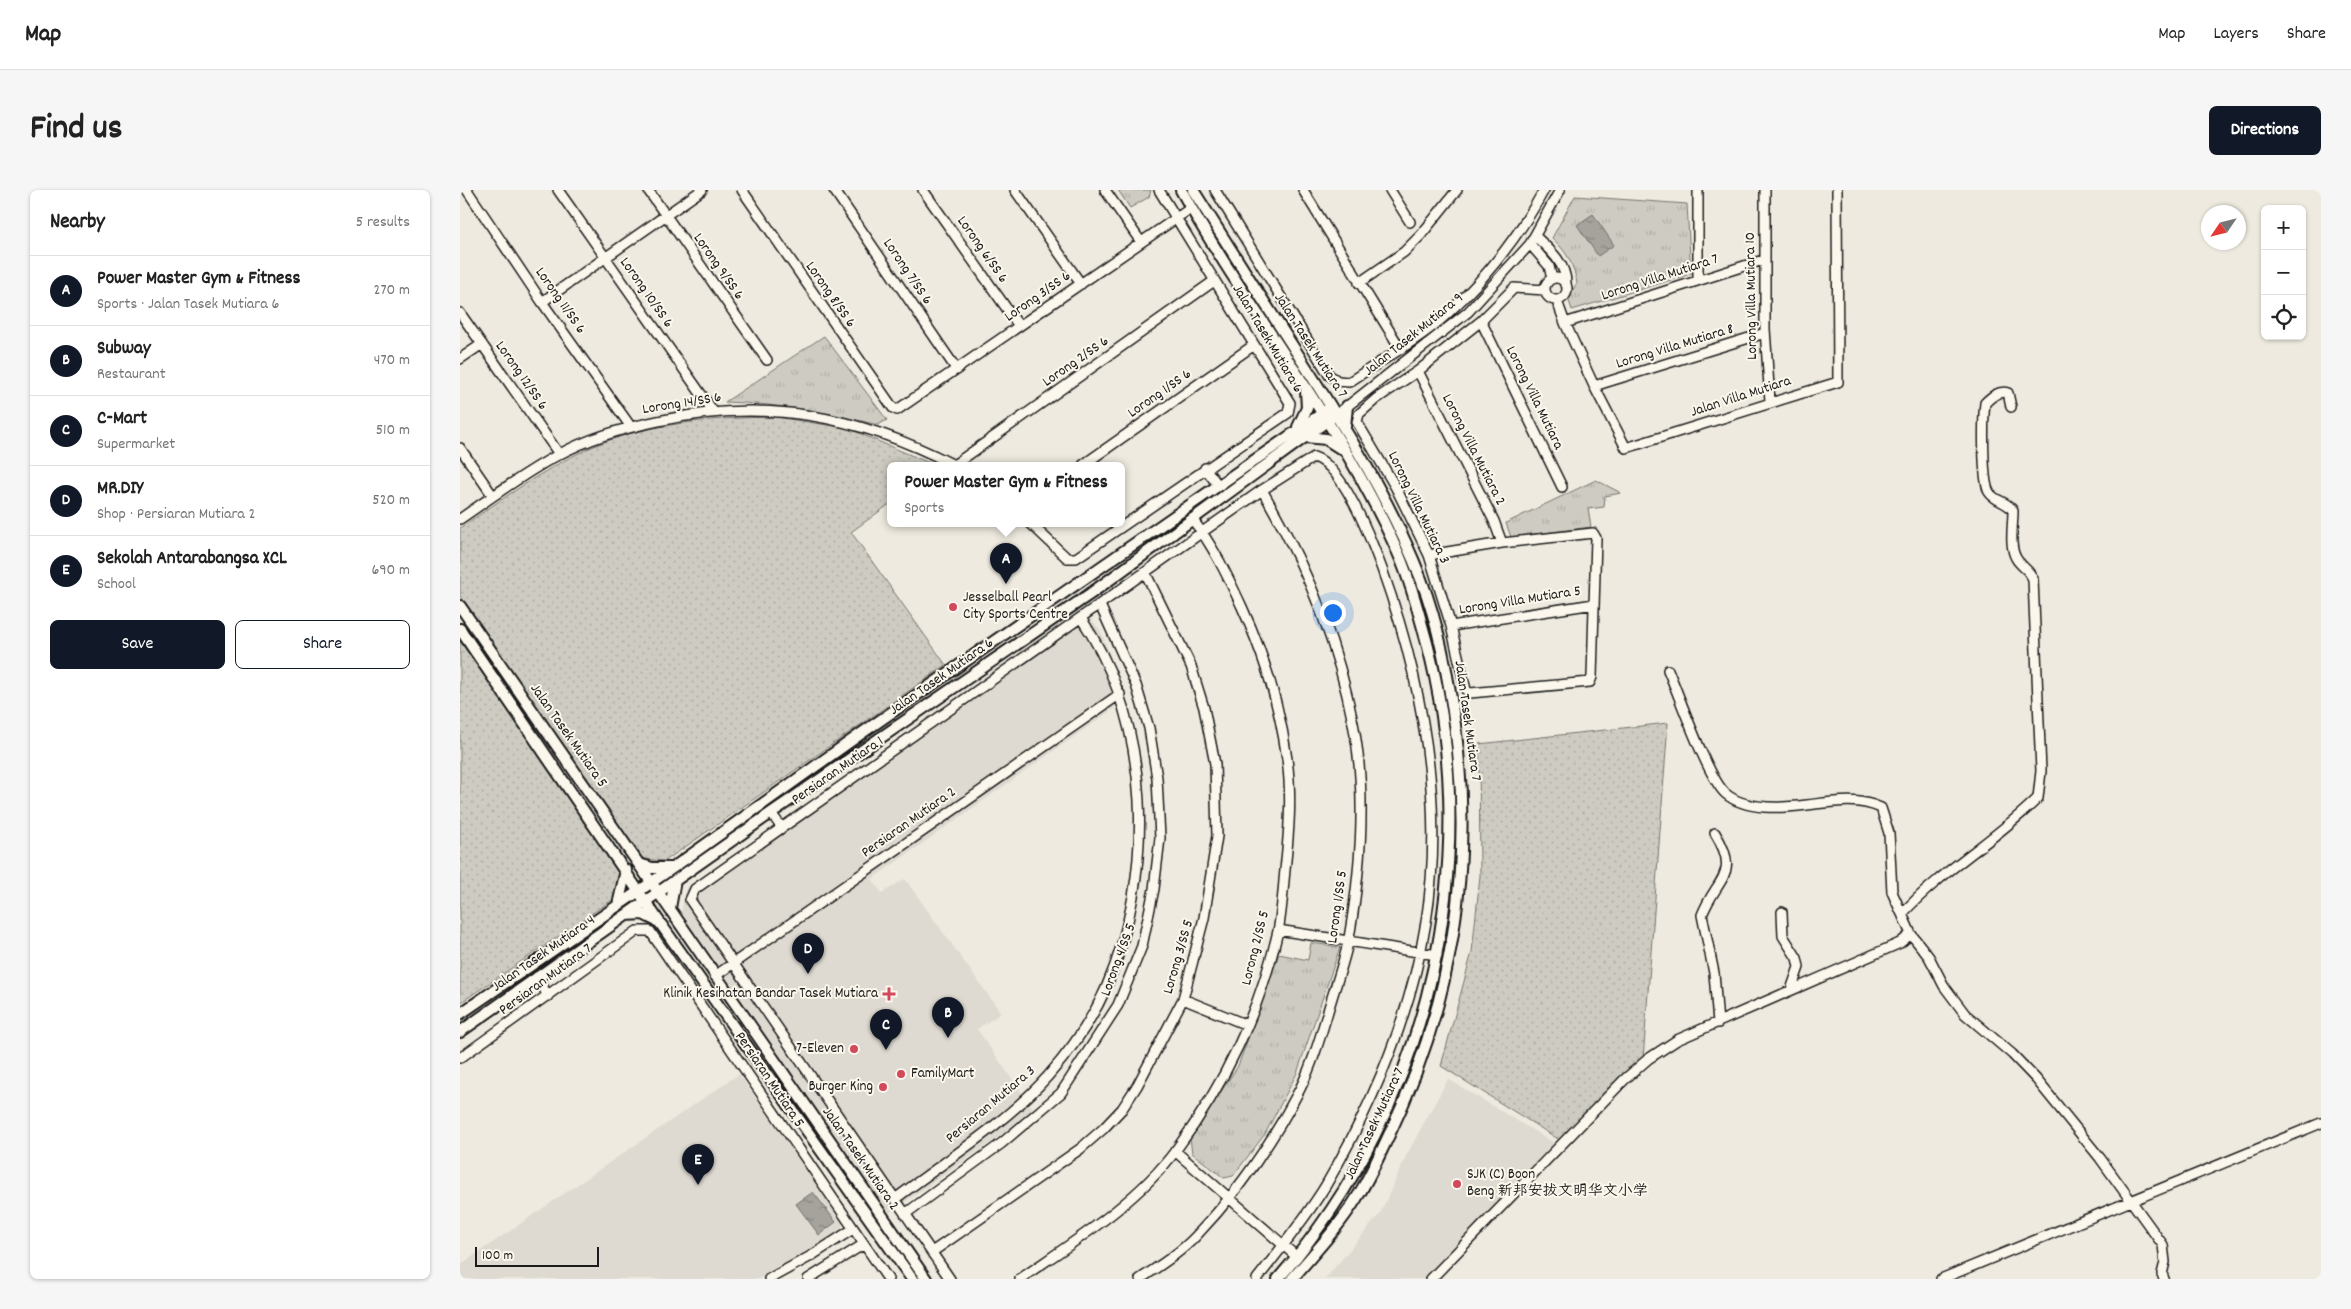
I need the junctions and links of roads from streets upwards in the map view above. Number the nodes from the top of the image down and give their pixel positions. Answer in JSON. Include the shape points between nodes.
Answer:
{"nodes":[{"id":1,"x":467,"y":190,"type":"edge"},
{"id":2,"x":558,"y":190,"type":"edge"},
{"id":3,"x":648,"y":190,"type":"edge"},
{"id":4,"x":702,"y":190,"type":"edge"},
{"id":5,"x":742,"y":190,"type":"edge"},
{"id":6,"x":834,"y":190,"type":"edge"},
{"id":7,"x":923,"y":190,"type":"edge"},
{"id":8,"x":1015,"y":190,"type":"edge"},
{"id":9,"x":1105,"y":190,"type":"edge"},
{"id":10,"x":1159,"y":190,"type":"edge"},
{"id":11,"x":1181,"y":190,"type":"edge"},
{"id":12,"x":1193,"y":190,"type":"edge"},
{"id":13,"x":1215,"y":190,"type":"edge"},
{"id":14,"x":1303,"y":190,"type":"edge"},
{"id":15,"x":1390,"y":190,"type":"edge"},
{"id":16,"x":1456,"y":190,"type":"edge"},
{"id":17,"x":1544,"y":190,"type":"edge"},
{"id":18,"x":1560,"y":190,"type":"edge"},
{"id":19,"x":1698,"y":190,"type":"edge"},
{"id":20,"x":1765,"y":190,"type":"edge"},
{"id":21,"x":1837,"y":190,"type":"edge"},
{"id":22,"x":1191,"y":208,"type":"junction"},
{"id":23,"x":665,"y":216,"type":"junction"},
{"id":24,"x":1176,"y":218,"type":"junction"},
{"id":25,"x":1410,"y":222,"type":"dead end"},
{"id":26,"x":1532,"y":240,"type":"junction"},
{"id":27,"x":1141,"y":242,"type":"junction"},
{"id":28,"x":605,"y":258,"type":"junction"},
{"id":29,"x":1763,"y":260,"type":"junction"},
{"id":30,"x":1552,"y":279,"type":"junction"},
{"id":31,"x":1698,"y":280,"type":"junction"},
{"id":32,"x":1214,"y":281,"type":"junction"},
{"id":33,"x":1359,"y":283,"type":"junction"},
{"id":34,"x":1081,"y":284,"type":"junction"},
{"id":35,"x":1566,"y":284,"type":"junction"},
{"id":36,"x":1545,"y":290,"type":"junction"},
{"id":37,"x":1557,"y":301,"type":"junction"},
{"id":38,"x":542,"y":302,"type":"junction"},
{"id":39,"x":460,"y":313,"type":"edge"},
{"id":40,"x":1481,"y":322,"type":"junction"},
{"id":41,"x":1565,"y":323,"type":"junction"},
{"id":42,"x":1019,"y":326,"type":"junction"},
{"id":43,"x":1765,"y":333,"type":"junction"},
{"id":44,"x":482,"y":344,"type":"junction"},
{"id":45,"x":1254,"y":345,"type":"junction"},
{"id":46,"x":1400,"y":348,"type":"junction"},
{"id":47,"x":460,"y":359,"type":"edge"},
{"id":48,"x":767,"y":360,"type":"dead end"},
{"id":49,"x":957,"y":370,"type":"junction"},
{"id":50,"x":1418,"y":371,"type":"junction"},
{"id":51,"x":1594,"y":386,"type":"junction"},
{"id":52,"x":1306,"y":388,"type":"junction"},
{"id":53,"x":1323,"y":394,"type":"junction"},
{"id":54,"x":1770,"y":402,"type":"junction"},
{"id":55,"x":1348,"y":404,"type":"junction"},
{"id":56,"x":2012,"y":407,"type":"dead end"},
{"id":57,"x":901,"y":408,"type":"joint"},
{"id":58,"x":713,"y":411,"type":"junction"},
{"id":59,"x":1334,"y":411,"type":"junction"},
{"id":60,"x":1324,"y":417,"type":"junction"},
{"id":61,"x":631,"y":426,"type":"junction"},
{"id":62,"x":1346,"y":431,"type":"junction"},
{"id":63,"x":1295,"y":432,"type":"junction"},
{"id":64,"x":1305,"y":437,"type":"junction"},
{"id":65,"x":460,"y":448,"type":"edge"},
{"id":66,"x":559,"y":454,"type":"junction"},
{"id":67,"x":1346,"y":454,"type":"junction"},
{"id":68,"x":948,"y":462,"type":"edge"},
{"id":69,"x":958,"y":462,"type":"edge"},
{"id":70,"x":1086,"y":462,"type":"edge"},
{"id":71,"x":1205,"y":468,"type":"junction"},
{"id":72,"x":1218,"y":485,"type":"junction"},
{"id":73,"x":1562,"y":487,"type":"dead end"},
{"id":74,"x":1262,"y":490,"type":"junction"},
{"id":75,"x":493,"y":496,"type":"junction"},
{"id":76,"x":460,"y":519,"type":"edge"},
{"id":77,"x":1192,"y":519,"type":"junction"},
{"id":78,"x":1125,"y":524,"type":"edge"},
{"id":79,"x":1034,"y":527,"type":"edge"},
{"id":80,"x":1120,"y":527,"type":"edge"},
{"id":81,"x":1203,"y":533,"type":"junction"},
{"id":82,"x":1502,"y":543,"type":"junction"},
{"id":83,"x":1429,"y":555,"type":"junction"},
{"id":84,"x":1146,"y":574,"type":"junction"},
{"id":85,"x":1594,"y":604,"type":"junction"},
{"id":86,"x":1100,"y":605,"type":"junction"},
{"id":87,"x":460,"y":606,"type":"edge"},
{"id":88,"x":1081,"y":618,"type":"junction"},
{"id":89,"x":1451,"y":626,"type":"junction"},
{"id":90,"x":460,"y":629,"type":"edge"},
{"id":91,"x":485,"y":643,"type":"junction"},
{"id":92,"x":475,"y":651,"type":"junction"},
{"id":93,"x":1668,"y":670,"type":"dead end"},
{"id":94,"x":969,"y":677,"type":"junction"},
{"id":95,"x":979,"y":690,"type":"junction"},
{"id":96,"x":1120,"y":694,"type":"junction"},
{"id":97,"x":862,"y":733,"type":"junction"},
{"id":98,"x":870,"y":746,"type":"junction"},
{"id":99,"x":771,"y":813,"type":"junction"},
{"id":100,"x":782,"y":828,"type":"junction"},
{"id":101,"x":1715,"y":833,"type":"dead end"},
{"id":102,"x":639,"y":864,"type":"junction"},
{"id":103,"x":674,"y":868,"type":"junction"},
{"id":104,"x":626,"y":870,"type":"junction"},
{"id":105,"x":675,"y":880,"type":"junction"},
{"id":106,"x":651,"y":883,"type":"junction"},
{"id":107,"x":639,"y":891,"type":"junction"},
{"id":108,"x":658,"y":892,"type":"junction"},
{"id":109,"x":645,"y":900,"type":"junction"},
{"id":110,"x":618,"y":905,"type":"junction"},
{"id":111,"x":670,"y":908,"type":"junction"},
{"id":112,"x":1782,"y":912,"type":"dead end"},
{"id":113,"x":1902,"y":914,"type":"junction"},
{"id":114,"x":626,"y":915,"type":"junction"},
{"id":115,"x":660,"y":923,"type":"junction"},
{"id":116,"x":1278,"y":930,"type":"junction"},
{"id":117,"x":650,"y":931,"type":"joint"},
{"id":118,"x":1910,"y":934,"type":"junction"},
{"id":119,"x":1349,"y":940,"type":"junction"},
{"id":120,"x":1419,"y":954,"type":"junction"},
{"id":121,"x":1437,"y":955,"type":"junction"},
{"id":122,"x":732,"y":964,"type":"junction"},
{"id":123,"x":715,"y":976,"type":"junction"},
{"id":124,"x":537,"y":977,"type":"junction"},
{"id":125,"x":1791,"y":990,"type":"junction"},
{"id":126,"x":548,"y":996,"type":"junction"},
{"id":127,"x":1183,"y":998,"type":"junction"},
{"id":128,"x":460,"y":1014,"type":"edge"},
{"id":129,"x":1718,"y":1023,"type":"junction"},
{"id":130,"x":1247,"y":1025,"type":"junction"},
{"id":131,"x":460,"y":1032,"type":"edge"},
{"id":132,"x":741,"y":1036,"type":"junction"},
{"id":133,"x":728,"y":1045,"type":"junction"},
{"id":134,"x":460,"y":1058,"type":"edge"},
{"id":135,"x":2321,"y":1123,"type":"edge"},
{"id":136,"x":811,"y":1125,"type":"junction"},
{"id":137,"x":1175,"y":1151,"type":"junction"},
{"id":138,"x":1230,"y":1197,"type":"junction"},
{"id":139,"x":895,"y":1199,"type":"junction"},
{"id":140,"x":2131,"y":1201,"type":"junction"},
{"id":141,"x":905,"y":1214,"type":"junction"},
{"id":142,"x":853,"y":1229,"type":"junction"},
{"id":143,"x":864,"y":1244,"type":"junction"},
{"id":144,"x":1284,"y":1244,"type":"junction"},
{"id":145,"x":932,"y":1252,"type":"junction"},
{"id":146,"x":1297,"y":1257,"type":"junction"},
{"id":147,"x":769,"y":1279,"type":"edge"},
{"id":148,"x":808,"y":1279,"type":"edge"},
{"id":149,"x":888,"y":1279,"type":"edge"},
{"id":150,"x":912,"y":1279,"type":"edge"},
{"id":151,"x":926,"y":1279,"type":"edge"},
{"id":152,"x":950,"y":1279,"type":"edge"},
{"id":153,"x":1020,"y":1279,"type":"edge"},
{"id":154,"x":1140,"y":1279,"type":"edge"},
{"id":155,"x":1257,"y":1279,"type":"edge"},
{"id":156,"x":1278,"y":1279,"type":"edge"},
{"id":157,"x":1292,"y":1279,"type":"edge"},
{"id":158,"x":1431,"y":1279,"type":"edge"},
{"id":159,"x":1940,"y":1279,"type":"edge"},
{"id":160,"x":2164,"y":1279,"type":"edge"}],
"edges":[{"from":1,"to":38,"type":"street","name":"Lorong 11/SS 6"},
{"from":2,"to":28,"type":"street","name":"Lorong 10/SS 6"},
{"from":3,"to":23,"type":"street","name":"Lorong 9/SS 6"},
{"from":4,"to":23,"type":"street"},
{"from":5,"to":57,"type":"street","name":"Lorong 8/SS 6","via":[[893,408]]},
{"from":6,"to":49,"type":"street","name":"Lorong 7/SS 6"},
{"from":7,"to":42,"type":"street","name":"Lorong 6/SS 6"},
{"from":8,"to":34,"type":"street"},
{"from":9,"to":27,"type":"street"},
{"from":10,"to":24,"type":"street","name":"Jalan Tasek Mutiara 6"},
{"from":11,"to":22,"type":"street","name":"Jalan Tasek Mutiara 6"},
{"from":12,"to":53,"type":"street","name":"Jalan Tasek Mutiara 7"},
{"from":13,"to":46,"type":"street","via":[[1329,375],[1338,381],[1349,382]]},
{"from":14,"to":33,"type":"street"},
{"from":15,"to":25,"type":"street"},
{"from":16,"to":33,"type":"street","via":[[1404,252]]},
{"from":17,"to":46,"type":"street","via":[[1504,252],[1476,283],[1445,316]]},
{"from":18,"to":26,"type":"street","name":"Jalan Tasek Mutiara 9"},
{"from":19,"to":31,"type":"street"},
{"from":20,"to":29,"type":"street","name":"Lorong Villa Mutiara 10"},
{"from":21,"to":54,"type":"street","name":"Jalan Villa Mutiara","via":[[1838,382]]},
{"from":22,"to":24,"type":"street","name":"Lorong 3/SS 6"},
{"from":22,"to":52,"type":"street","name":"Jalan Tasek Mutiara 6"},
{"from":23,"to":28,"type":"street"},
{"from":23,"to":48,"type":"street","name":"Lorong 9/SS 6"},
{"from":24,"to":27,"type":"street","name":"Lorong 3/SS 6"},
{"from":24,"to":32,"type":"street","name":"Jalan Tasek Mutiara 6"},
{"from":26,"to":30,"type":"street","via":[[1549,266]]},
{"from":26,"to":35,"type":"street","via":[[1560,263]]},
{"from":26,"to":55,"type":"street","name":"Jalan Tasek Mutiara 9","via":[[1468,312]]},
{"from":27,"to":34,"type":"street","name":"Lorong 3/SS 6"},
{"from":28,"to":38,"type":"street"},
{"from":28,"to":58,"type":"street","name":"Lorong 10/SS 6"},
{"from":29,"to":31,"type":"street","name":"Lorong Villa Mutiara 7"},
{"from":29,"to":43,"type":"street","name":"Lorong Villa Mutiara 10"},
{"from":30,"to":35,"type":"street","via":[[1558,278]]},
{"from":30,"to":36,"type":"street","via":[[1546,283]]},
{"from":31,"to":41,"type":"street","name":"Lorong Villa Mutiara 7"},
{"from":32,"to":45,"type":"street","name":"Jalan Tasek Mutiara 6"},
{"from":32,"to":69,"type":"street","name":"Lorong 2/SS 6"},
{"from":33,"to":46,"type":"street"},
{"from":34,"to":42,"type":"street","name":"Lorong 3/SS 6"},
{"from":35,"to":37,"type":"street","via":[[1566,294]]},
{"from":36,"to":37,"type":"street","via":[[1548,297]]},
{"from":36,"to":40,"type":"street","via":[[1514,288]]},
{"from":37,"to":41,"type":"street","name":"Jalan Villa Mutiara"},
{"from":38,"to":61,"type":"street","name":"Lorong 11/SS 6"},
{"from":39,"to":44,"type":"street","name":"Lorong 12/SS 6"},
{"from":40,"to":50,"type":"street"},
{"from":40,"to":73,"type":"street","name":"Lorong Villa Mutiara"},
{"from":41,"to":51,"type":"street","name":"Jalan Villa Mutiara"},
{"from":42,"to":49,"type":"street","name":"Lorong 3/SS 6"},
{"from":43,"to":51,"type":"street","name":"Lorong Villa Mutiara 8"},
{"from":43,"to":54,"type":"street","name":"Lorong Villa Mutiara 10"},
{"from":44,"to":47,"type":"street"},
{"from":44,"to":66,"type":"street","name":"Lorong 12/SS 6"},
{"from":45,"to":70,"type":"street","name":"Lorong 1/SS 6"},
{"from":45,"to":71,"type":"street","name":"Jalan Tasek Mutiara 6","via":[[1290,408],[1288,413]]},
{"from":49,"to":57,"type":"street","name":"Lorong 3/SS 6"},
{"from":50,"to":82,"type":"street","name":"Lorong Villa Mutiara 2"},
{"from":50,"to":83,"type":"street","name":"Lorong Villa Mutiara 3","via":[[1376,399],[1359,414],[1357,422],[1396,488]]},
{"from":51,"to":54,"type":"street","name":"Jalan Villa Mutiara","via":[[1626,448]]},
{"from":52,"to":60,"type":"street","name":"Jalan Tasek Mutiara 6"},
{"from":52,"to":63,"type":"street","via":[[1307,408]]},
{"from":53,"to":55,"type":"street"},
{"from":53,"to":59,"type":"street","name":"Jalan Tasek Mutiara 7"},
{"from":55,"to":59,"type":"street","name":"Jalan Tasek Mutiara 9"},
{"from":55,"to":62,"type":"street"},
{"from":56,"to":113,"type":"street","via":[[2008,393],[2004,392],[1985,403],[1986,484],[1994,497],[2013,511],[2012,549],[2016,560],[2030,571],[2033,579],[2041,771],[2038,798]]},
{"from":58,"to":61,"type":"street","name":"Lorong 14/SS 6"},
{"from":58,"to":68,"type":"street","name":"Lorong 14/SS 6","via":[[771,410],[842,422],[867,428]]},
{"from":59,"to":60,"type":"street","name":"Jalan Tasek Mutiara 6"},
{"from":59,"to":62,"type":"street","name":"Jalan Tasek Mutiara 7"},
{"from":60,"to":63,"type":"street","name":"Jalan Tasek Mutiara 6"},
{"from":60,"to":64,"type":"street","name":"Jalan Tasek Mutiara 6"},
{"from":60,"to":67,"type":"street","name":"Jalan Tasek Mutiara 7"},
{"from":61,"to":66,"type":"street","name":"Lorong 14/SS 6"},
{"from":62,"to":157,"type":"street","name":"Jalan Tasek Mutiara 7","via":[[1397,524],[1421,580],[1438,637],[1449,684],[1459,760],[1463,806],[1461,880],[1449,954],[1428,1042],[1400,1112],[1358,1196]]},
{"from":63,"to":72,"type":"street","name":"Jalan Tasek Mutiara 6"},
{"from":64,"to":67,"type":"street","via":[[1334,442]]},
{"from":64,"to":77,"type":"street","name":"Jalan Tasek Mutiara 6"},
{"from":65,"to":75,"type":"street"},
{"from":66,"to":75,"type":"street","name":"Lorong 14/SS 6"},
{"from":67,"to":121,"type":"street","name":"Jalan Tasek Mutiara 7","via":[[1396,548],[1432,657],[1440,700],[1448,762],[1449,866]]},
{"from":71,"to":72,"type":"street"},
{"from":71,"to":78,"type":"street","name":"Jalan Tasek Mutiara 6"},
{"from":72,"to":97,"type":"street","name":"Jalan Tasek Mutiara 6"},
{"from":74,"to":81,"type":"street","name":"Jalan Tasek Mutiara 7"},
{"from":74,"to":119,"type":"street","name":"Lorong 1/SS 5","via":[[1290,537],[1328,626],[1354,724],[1361,812]]},
{"from":74,"to":120,"type":"street","name":"Jalan Tasek Mutiara 7","via":[[1314,457],[1330,465],[1344,485],[1373,544],[1394,602],[1412,664],[1431,785],[1430,875],[1426,922]]},
{"from":75,"to":76,"type":"street","name":"Lorong 14/SS 6"},
{"from":77,"to":81,"type":"street","name":"Lorong 2/SS 5"},
{"from":77,"to":94,"type":"street","name":"Jalan Tasek Mutiara 6"},
{"from":79,"to":80,"type":"street","name":"Jalan Tasek Mutiara 6","via":[[1067,558],[1076,558]]},
{"from":81,"to":84,"type":"street","name":"Jalan Tasek Mutiara 7"},
{"from":81,"to":116,"type":"street","name":"Lorong 2/SS 5","via":[[1253,630],[1282,726],[1289,795],[1288,845]]},
{"from":82,"to":83,"type":"street"},
{"from":82,"to":85,"type":"street","via":[[1593,533],[1596,538]]},
{"from":83,"to":89,"type":"street","name":"Lorong Villa Mutiara 3"},
{"from":84,"to":86,"type":"street","name":"Jalan Tasek Mutiara 7"},
{"from":84,"to":127,"type":"street","name":"Lorong 3/SS 5","via":[[1191,666],[1204,708],[1215,764],[1217,836],[1204,918]]},
{"from":85,"to":89,"type":"street","name":"Lorong Villa Mutiara 5"},
{"from":85,"to":89,"type":"street","name":"Lorong Villa Mutiara 3","via":[[1592,677],[1585,683],[1470,693],[1464,686]]},
{"from":86,"to":88,"type":"street","name":"Jalan Tasek Mutiara 7"},
{"from":86,"to":141,"type":"street","name":"Lorong 4/SS 5","via":[[1136,685],[1149,728],[1157,778],[1160,838],[1154,890],[1142,946],[1118,1005],[1061,1093],[1002,1144]]},
{"from":87,"to":91,"type":"street","name":"Jalan Tasek Mutiara 5"},
{"from":88,"to":95,"type":"street","name":"Persiaran Mutiara 1"},
{"from":88,"to":96,"type":"street","name":"Persiaran Mutiara 3","via":[[1098,644]]},
{"from":90,"to":92,"type":"street","name":"Jalan Tasek Mutiara 5"},
{"from":91,"to":92,"type":"street"},
{"from":91,"to":102,"type":"street","name":"Jalan Tasek Mutiara 5"},
{"from":92,"to":104,"type":"street","name":"Jalan Tasek Mutiara 5"},
{"from":93,"to":113,"type":"street","via":[[1714,778],[1726,794],[1746,804],[1785,808],[1845,800],[1868,802],[1882,808],[1889,833],[1892,892]]},
{"from":94,"to":95,"type":"street"},
{"from":94,"to":98,"type":"street","name":"Jalan Tasek Mutiara 6"},
{"from":95,"to":100,"type":"street","name":"Persiaran Mutiara 1"},
{"from":96,"to":122,"type":"street","name":"Persiaran Mutiara 2"},
{"from":96,"to":139,"type":"street","name":"Persiaran Mutiara 3","via":[[1138,786],[1140,836],[1125,930],[1106,988],[1084,1030],[1022,1102]]},
{"from":97,"to":98,"type":"street"},
{"from":97,"to":103,"type":"street","name":"Jalan Tasek Mutiara 6"},
{"from":98,"to":99,"type":"street","name":"Jalan Tasek Mutiara 6"},
{"from":99,"to":100,"type":"street"},
{"from":99,"to":105,"type":"street","name":"Jalan Tasek Mutiara 6"},
{"from":100,"to":122,"type":"street","name":"Persiaran Mutiara 1","via":[[695,889],[690,900]]},
{"from":101,"to":129,"type":"street","via":[[1725,848],[1728,860],[1725,874],[1702,915],[1714,973]]},
{"from":102,"to":103,"type":"street"},
{"from":102,"to":106,"type":"street","name":"Jalan Tasek Mutiara 5"},
{"from":103,"to":106,"type":"street","name":"Jalan Tasek Mutiara 6"},
{"from":104,"to":107,"type":"street","name":"Jalan Tasek Mutiara 5"},
{"from":104,"to":110,"type":"street"},
{"from":105,"to":108,"type":"street","name":"Jalan Tasek Mutiara 6"},
{"from":105,"to":111,"type":"street"},
{"from":106,"to":107,"type":"street","name":"Jalan Tasek Mutiara 6"},
{"from":106,"to":108,"type":"street","name":"Jalan Tasek Mutiara 2"},
{"from":107,"to":109,"type":"street","name":"Jalan Tasek Mutiara 2"},
{"from":107,"to":110,"type":"street","name":"Jalan Tasek Mutiara 4"},
{"from":108,"to":109,"type":"street","name":"Jalan Tasek Mutiara 6"},
{"from":108,"to":111,"type":"street","name":"Jalan Tasek Mutiara 2"},
{"from":109,"to":114,"type":"street","name":"Jalan Tasek Mutiara 4"},
{"from":109,"to":115,"type":"street","name":"Jalan Tasek Mutiara 2"},
{"from":110,"to":128,"type":"street","name":"Jalan Tasek Mutiara 4"},
{"from":111,"to":123,"type":"street","name":"Jalan Tasek Mutiara 2"},
{"from":112,"to":125,"type":"street","via":[[1783,936],[1799,967]]},
{"from":113,"to":118,"type":"street"},
{"from":114,"to":115,"type":"street","via":[[643,914]]},
{"from":114,"to":124,"type":"street","name":"Jalan Tasek Mutiara 4"},
{"from":115,"to":132,"type":"street","name":"Jalan Tasek Mutiara 2"},
{"from":116,"to":119,"type":"street"},
{"from":116,"to":130,"type":"street","name":"Lorong 2/SS 5","via":[[1264,981]]},
{"from":117,"to":126,"type":"street","name":"Persiaran Mutiara 7","via":[[637,931]]},
{"from":117,"to":133,"type":"street","name":"Persiaran Mutiara 5"},
{"from":118,"to":125,"type":"street","via":[[1900,943]]},
{"from":118,"to":140,"type":"street","via":[[1929,957],[1944,986],[1965,1014],[2036,1079]]},
{"from":119,"to":120,"type":"street"},
{"from":119,"to":138,"type":"street","name":"Lorong 1/SS 5","via":[[1320,1040],[1300,1088]]},
{"from":120,"to":121,"type":"street"},
{"from":120,"to":144,"type":"street","name":"Jalan Tasek Mutiara 7","via":[[1388,1060],[1367,1108],[1325,1186]]},
{"from":121,"to":146,"type":"street","name":"Jalan Tasek Mutiara 7","via":[[1406,1068],[1389,1108],[1347,1189]]},
{"from":122,"to":123,"type":"street","name":"Persiaran Mutiara 2"},
{"from":122,"to":139,"type":"street"},
{"from":123,"to":136,"type":"street","name":"Jalan Tasek Mutiara 2"},
{"from":124,"to":126,"type":"street"},
{"from":124,"to":131,"type":"street","name":"Jalan Tasek Mutiara 4"},
{"from":125,"to":129,"type":"street"},
{"from":126,"to":134,"type":"street","name":"Persiaran Mutiara 7"},
{"from":127,"to":130,"type":"street"},
{"from":127,"to":145,"type":"street","name":"Lorong 3/SS 5","via":[[1137,1086],[1103,1129],[1080,1149]]},
{"from":129,"to":158,"type":"street","via":[[1677,1040],[1648,1059]]},
{"from":130,"to":137,"type":"street","name":"Lorong 2/SS 5","via":[[1227,1070]]},
{"from":132,"to":133,"type":"street"},
{"from":132,"to":136,"type":"street","name":"Jalan Tasek Mutiara 2"},
{"from":133,"to":142,"type":"street","name":"Persiaran Mutiara 5"},
{"from":135,"to":140,"type":"street"},
{"from":136,"to":150,"type":"street","name":"Jalan Tasek Mutiara 2"},
{"from":136,"to":151,"type":"street","name":"Jalan Tasek Mutiara 2"},
{"from":137,"to":138,"type":"street"},
{"from":137,"to":153,"type":"street","name":"Lorong 2/SS 5","via":[[1127,1202]]},
{"from":138,"to":144,"type":"street"},
{"from":138,"to":154,"type":"street","name":"Lorong 1/SS 5","via":[[1195,1237]]},
{"from":139,"to":141,"type":"street"},
{"from":140,"to":159,"type":"street"},
{"from":140,"to":160,"type":"street","via":[[2163,1244]]},
{"from":141,"to":145,"type":"street"},
{"from":142,"to":143,"type":"street","name":"Persiaran Mutiara 5"},
{"from":142,"to":147,"type":"street"},
{"from":143,"to":148,"type":"street"},
{"from":143,"to":149,"type":"street","name":"Persiaran Mutiara 5"},
{"from":144,"to":146,"type":"street"},
{"from":144,"to":155,"type":"street","name":"Jalan Tasek Mutiara 7"},
{"from":145,"to":152,"type":"street"},
{"from":146,"to":156,"type":"street","name":"Jalan Tasek Mutiara 7"}]}
